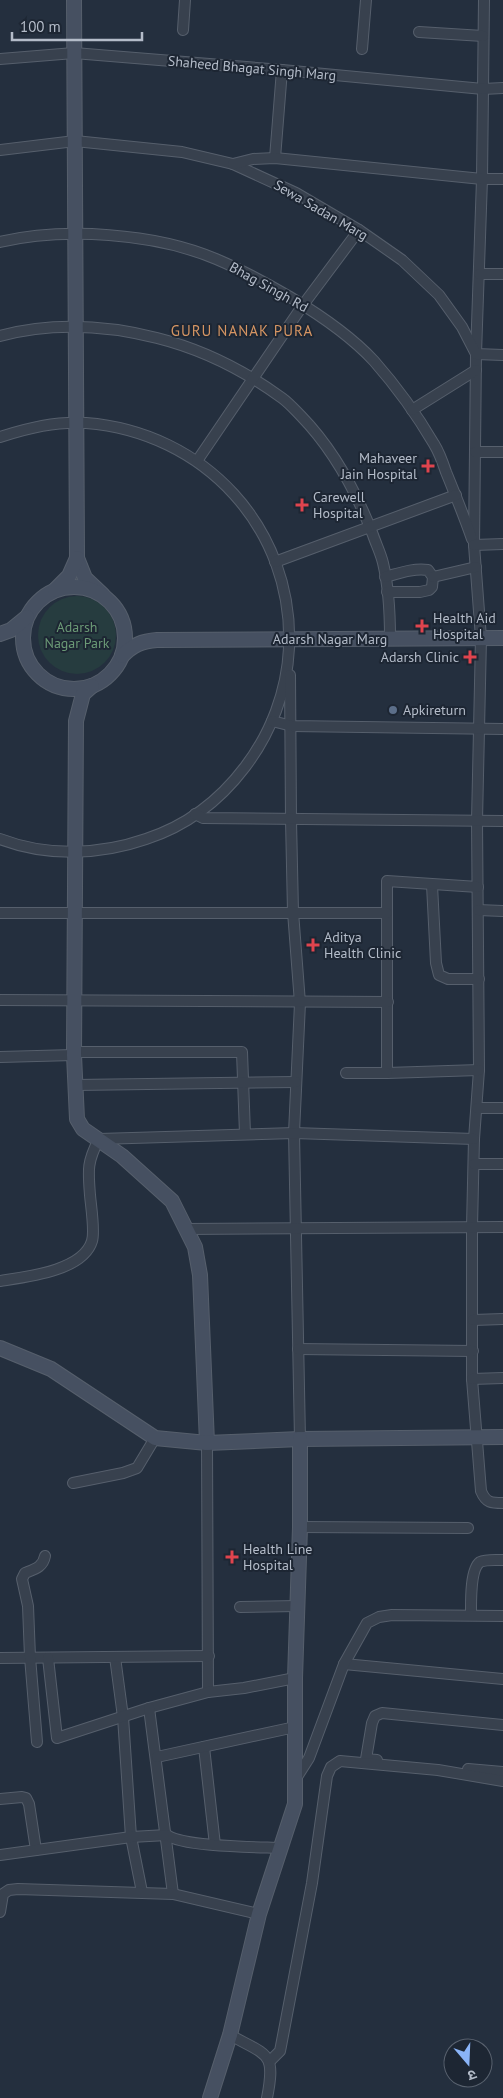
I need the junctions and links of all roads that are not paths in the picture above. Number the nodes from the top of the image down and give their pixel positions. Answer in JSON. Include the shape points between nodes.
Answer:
{"nodes":[{"id":1,"x":74,"y":0,"type":"edge"},
{"id":2,"x":185,"y":0,"type":"edge"},
{"id":3,"x":366,"y":0,"type":"edge"},
{"id":4,"x":484,"y":0,"type":"edge"},
{"id":5,"x":183,"y":30,"type":"dead end"},
{"id":6,"x":419,"y":32,"type":"dead end"},
{"id":7,"x":483,"y":36,"type":"junction"},
{"id":8,"x":362,"y":49,"type":"dead end"},
{"id":9,"x":74,"y":53,"type":"junction"},
{"id":10,"x":0,"y":59,"type":"edge"},
{"id":11,"x":282,"y":70,"type":"junction"},
{"id":12,"x":483,"y":88,"type":"junction"},
{"id":13,"x":503,"y":88,"type":"edge"},
{"id":14,"x":75,"y":140,"type":"junction"},
{"id":15,"x":0,"y":150,"type":"edge"},
{"id":16,"x":275,"y":158,"type":"junction"},
{"id":17,"x":234,"y":164,"type":"junction"},
{"id":18,"x":482,"y":178,"type":"junction"},
{"id":19,"x":503,"y":179,"type":"edge"},
{"id":20,"x":359,"y":230,"type":"junction"},
{"id":21,"x":75,"y":234,"type":"junction"},
{"id":22,"x":0,"y":242,"type":"edge"},
{"id":23,"x":479,"y":274,"type":"junction"},
{"id":24,"x":503,"y":274,"type":"edge"},
{"id":25,"x":303,"y":305,"type":"junction"},
{"id":26,"x":76,"y":326,"type":"junction"},
{"id":27,"x":0,"y":336,"type":"edge"},
{"id":28,"x":476,"y":354,"type":"junction"},
{"id":29,"x":503,"y":355,"type":"edge"},
{"id":30,"x":476,"y":370,"type":"junction"},
{"id":31,"x":252,"y":380,"type":"junction"},
{"id":32,"x":412,"y":410,"type":"junction"},
{"id":33,"x":76,"y":423,"type":"junction"},
{"id":34,"x":0,"y":437,"type":"edge"},
{"id":35,"x":475,"y":452,"type":"junction"},
{"id":36,"x":503,"y":452,"type":"edge"},
{"id":37,"x":197,"y":461,"type":"junction"},
{"id":38,"x":456,"y":495,"type":"junction"},
{"id":39,"x":370,"y":527,"type":"junction"},
{"id":40,"x":503,"y":544,"type":"edge"},
{"id":41,"x":474,"y":545,"type":"junction"},
{"id":42,"x":77,"y":558,"type":"junction"},
{"id":43,"x":275,"y":562,"type":"junction"},
{"id":44,"x":476,"y":567,"type":"junction"},
{"id":45,"x":385,"y":577,"type":"junction"},
{"id":46,"x":434,"y":577,"type":"junction"},
{"id":47,"x":54,"y":590,"type":"junction"},
{"id":48,"x":388,"y":592,"type":"junction"},
{"id":49,"x":103,"y":595,"type":"junction"},
{"id":50,"x":120,"y":614,"type":"junction"},
{"id":51,"x":27,"y":617,"type":"junction"},
{"id":52,"x":0,"y":635,"type":"edge"},
{"id":53,"x":390,"y":638,"type":"junction"},
{"id":54,"x":481,"y":638,"type":"junction"},
{"id":55,"x":503,"y":638,"type":"edge"},
{"id":56,"x":289,"y":639,"type":"junction"},
{"id":57,"x":157,"y":640,"type":"junction"},
{"id":58,"x":24,"y":651,"type":"junction"},
{"id":59,"x":122,"y":656,"type":"junction"},
{"id":60,"x":92,"y":686,"type":"junction"},
{"id":61,"x":58,"y":687,"type":"junction"},
{"id":62,"x":76,"y":721,"type":"junction"},
{"id":63,"x":272,"y":721,"type":"junction"},
{"id":64,"x":292,"y":726,"type":"junction"},
{"id":65,"x":479,"y":729,"type":"junction"},
{"id":66,"x":503,"y":729,"type":"edge"},
{"id":67,"x":195,"y":814,"type":"junction"},
{"id":68,"x":291,"y":820,"type":"junction"},
{"id":69,"x":477,"y":821,"type":"junction"},
{"id":70,"x":503,"y":821,"type":"edge"},
{"id":71,"x":0,"y":839,"type":"edge"},
{"id":72,"x":75,"y":852,"type":"junction"},
{"id":73,"x":432,"y":885,"type":"junction"},
{"id":74,"x":478,"y":887,"type":"junction"},
{"id":75,"x":478,"y":910,"type":"junction"},
{"id":76,"x":503,"y":911,"type":"edge"},
{"id":77,"x":294,"y":912,"type":"junction"},
{"id":78,"x":0,"y":913,"type":"edge"},
{"id":79,"x":75,"y":913,"type":"junction"},
{"id":80,"x":388,"y":913,"type":"junction"},
{"id":81,"x":478,"y":979,"type":"junction"},
{"id":82,"x":74,"y":999,"type":"junction"},
{"id":83,"x":0,"y":1000,"type":"edge"},
{"id":84,"x":388,"y":1002,"type":"junction"},
{"id":85,"x":300,"y":1003,"type":"junction"},
{"id":86,"x":74,"y":1053,"type":"junction"},
{"id":87,"x":0,"y":1057,"type":"edge"},
{"id":88,"x":479,"y":1070,"type":"junction"},
{"id":89,"x":346,"y":1073,"type":"dead end"},
{"id":90,"x":387,"y":1073,"type":"junction"},
{"id":91,"x":296,"y":1082,"type":"junction"},
{"id":92,"x":244,"y":1083,"type":"junction"},
{"id":93,"x":75,"y":1085,"type":"junction"},
{"id":94,"x":477,"y":1108,"type":"junction"},
{"id":95,"x":503,"y":1108,"type":"edge"},
{"id":96,"x":294,"y":1133,"type":"junction"},
{"id":97,"x":245,"y":1134,"type":"junction"},
{"id":98,"x":99,"y":1139,"type":"junction"},
{"id":99,"x":474,"y":1139,"type":"junction"},
{"id":100,"x":474,"y":1164,"type":"junction"},
{"id":101,"x":503,"y":1164,"type":"edge"},
{"id":102,"x":472,"y":1227,"type":"junction"},
{"id":103,"x":503,"y":1227,"type":"edge"},
{"id":104,"x":296,"y":1228,"type":"junction"},
{"id":105,"x":186,"y":1229,"type":"junction"},
{"id":106,"x":0,"y":1281,"type":"edge"},
{"id":107,"x":503,"y":1319,"type":"edge"},
{"id":108,"x":473,"y":1320,"type":"junction"},
{"id":109,"x":0,"y":1348,"type":"edge"},
{"id":110,"x":298,"y":1349,"type":"junction"},
{"id":111,"x":473,"y":1351,"type":"junction"},
{"id":112,"x":503,"y":1378,"type":"edge"},
{"id":113,"x":472,"y":1379,"type":"junction"},
{"id":114,"x":503,"y":1437,"type":"edge"},
{"id":115,"x":156,"y":1438,"type":"junction"},
{"id":116,"x":300,"y":1438,"type":"junction"},
{"id":117,"x":477,"y":1438,"type":"junction"},
{"id":118,"x":207,"y":1443,"type":"junction"},
{"id":119,"x":73,"y":1483,"type":"dead end"},
{"id":120,"x":503,"y":1503,"type":"edge"},
{"id":121,"x":300,"y":1527,"type":"junction"},
{"id":122,"x":468,"y":1528,"type":"dead end"},
{"id":123,"x":45,"y":1556,"type":"dead end"},
{"id":124,"x":503,"y":1560,"type":"edge"},
{"id":125,"x":297,"y":1606,"type":"junction"},
{"id":126,"x":240,"y":1607,"type":"dead end"},
{"id":127,"x":471,"y":1616,"type":"junction"},
{"id":128,"x":503,"y":1616,"type":"edge"},
{"id":129,"x":209,"y":1656,"type":"junction"},
{"id":130,"x":30,"y":1657,"type":"junction"},
{"id":131,"x":115,"y":1657,"type":"junction"},
{"id":132,"x":0,"y":1658,"type":"edge"},
{"id":133,"x":48,"y":1658,"type":"junction"},
{"id":134,"x":344,"y":1664,"type":"junction"},
{"id":135,"x":295,"y":1678,"type":"junction"},
{"id":136,"x":503,"y":1678,"type":"edge"},
{"id":137,"x":208,"y":1692,"type":"junction"},
{"id":138,"x":150,"y":1708,"type":"junction"},
{"id":139,"x":123,"y":1717,"type":"junction"},
{"id":140,"x":503,"y":1725,"type":"edge"},
{"id":141,"x":295,"y":1727,"type":"junction"},
{"id":142,"x":37,"y":1742,"type":"dead end"},
{"id":143,"x":204,"y":1747,"type":"junction"},
{"id":144,"x":157,"y":1757,"type":"junction"},
{"id":145,"x":503,"y":1772,"type":"edge"},
{"id":146,"x":295,"y":1780,"type":"junction"},
{"id":147,"x":503,"y":1781,"type":"edge"},
{"id":148,"x":0,"y":1799,"type":"edge"},
{"id":149,"x":167,"y":1835,"type":"junction"},
{"id":150,"x":131,"y":1837,"type":"junction"},
{"id":151,"x":216,"y":1845,"type":"junction"},
{"id":152,"x":280,"y":1848,"type":"junction"},
{"id":153,"x":36,"y":1850,"type":"junction"},
{"id":154,"x":0,"y":1856,"type":"edge"},
{"id":155,"x":142,"y":1892,"type":"junction"},
{"id":156,"x":173,"y":1894,"type":"junction"},
{"id":157,"x":0,"y":1912,"type":"edge"},
{"id":158,"x":259,"y":1914,"type":"junction"},
{"id":159,"x":230,"y":2035,"type":"junction"},
{"id":160,"x":270,"y":2062,"type":"junction"},
{"id":161,"x":210,"y":2098,"type":"edge"},
{"id":162,"x":267,"y":2098,"type":"edge"}],
"edges":[{"from":1,"to":9,"type":"street"},
{"from":2,"to":5,"type":"street"},
{"from":3,"to":8,"type":"street"},
{"from":4,"to":7,"type":"street"},
{"from":6,"to":7,"type":"street"},
{"from":7,"to":12,"type":"street"},
{"from":9,"to":10,"type":"street","name":"Shaheed Bhagat Singh Marg"},
{"from":9,"to":11,"type":"street","name":"Shaheed Bhagat Singh Marg"},
{"from":9,"to":14,"type":"street"},
{"from":11,"to":12,"type":"street","name":"Shaheed Bhagat Singh Marg"},
{"from":11,"to":16,"type":"street"},
{"from":12,"to":13,"type":"street","name":"Shaheed Bhagat Singh Marg"},
{"from":12,"to":18,"type":"street"},
{"from":14,"to":15,"type":"street","name":"Sewa Sadan Marg"},
{"from":14,"to":17,"type":"street","name":"Sewa Sadan Marg","via":[[182,152]]},
{"from":14,"to":21,"type":"street"},
{"from":16,"to":17,"type":"street","via":[[253,158]]},
{"from":16,"to":18,"type":"street"},
{"from":17,"to":20,"type":"street","name":"Sewa Sadan Marg","via":[[296,193]]},
{"from":18,"to":19,"type":"street"},
{"from":18,"to":23,"type":"street"},
{"from":20,"to":25,"type":"street"},
{"from":20,"to":28,"type":"street","name":"Sewa Sadan Marg","via":[[402,260],[439,295]]},
{"from":21,"to":22,"type":"street","name":"Bhag Singh Rd"},
{"from":21,"to":25,"type":"street","name":"Bhag Singh Rd","via":[[124,236],[215,258]]},
{"from":21,"to":26,"type":"street"},
{"from":23,"to":24,"type":"street"},
{"from":23,"to":28,"type":"street"},
{"from":25,"to":31,"type":"street"},
{"from":25,"to":32,"type":"street","name":"Bhag Singh Rd","via":[[338,329],[374,361]]},
{"from":26,"to":27,"type":"street","via":[[18,331]]},
{"from":26,"to":31,"type":"street","via":[[106,328],[185,345]]},
{"from":26,"to":33,"type":"street"},
{"from":28,"to":29,"type":"street"},
{"from":28,"to":30,"type":"street"},
{"from":30,"to":32,"type":"street"},
{"from":30,"to":35,"type":"street"},
{"from":31,"to":37,"type":"street"},
{"from":31,"to":39,"type":"street","via":[[284,398],[309,424],[353,487]]},
{"from":32,"to":38,"type":"street","name":"Bhag Singh Rd","via":[[436,446]]},
{"from":33,"to":34,"type":"street","via":[[23,429]]},
{"from":33,"to":37,"type":"street","via":[[144,434]]},
{"from":33,"to":42,"type":"street"},
{"from":35,"to":36,"type":"street"},
{"from":35,"to":41,"type":"street"},
{"from":37,"to":43,"type":"street","via":[[235,495],[254,520]]},
{"from":38,"to":39,"type":"street"},
{"from":38,"to":41,"type":"street","name":"Bhag Singh Rd"},
{"from":39,"to":43,"type":"street"},
{"from":39,"to":45,"type":"street"},
{"from":40,"to":41,"type":"street"},
{"from":41,"to":44,"type":"street"},
{"from":42,"to":47,"type":"street","via":[[69,576]]},
{"from":42,"to":49,"type":"street","via":[[85,578]]},
{"from":43,"to":56,"type":"street","via":[[287,603]]},
{"from":44,"to":46,"type":"street"},
{"from":44,"to":54,"type":"street"},
{"from":45,"to":46,"type":"street","via":[[422,569]]},
{"from":45,"to":48,"type":"street"},
{"from":46,"to":48,"type":"street","via":[[432,587],[425,591]]},
{"from":47,"to":49,"type":"street","via":[[76,586]]},
{"from":47,"to":51,"type":"street","via":[[38,601]]},
{"from":48,"to":53,"type":"street"},
{"from":49,"to":50,"type":"street"},
{"from":50,"to":57,"type":"street","via":[[135,629]]},
{"from":50,"to":59,"type":"street","via":[[126,636]]},
{"from":51,"to":52,"type":"street"},
{"from":51,"to":58,"type":"street","via":[[23,631]]},
{"from":52,"to":58,"type":"street"},
{"from":53,"to":54,"type":"street","name":"Adarsh Nagar Marg"},
{"from":53,"to":56,"type":"street","name":"Adarsh Nagar Marg"},
{"from":54,"to":55,"type":"street","name":"Adarsh Nagar Marg"},
{"from":54,"to":65,"type":"street"},
{"from":56,"to":57,"type":"street","name":"Adarsh Nagar Marg"},
{"from":56,"to":63,"type":"street","via":[[283,689]]},
{"from":56,"to":64,"type":"street"},
{"from":57,"to":59,"type":"street","via":[[143,641]]},
{"from":58,"to":61,"type":"street","via":[[39,675]]},
{"from":59,"to":60,"type":"street","via":[[109,675]]},
{"from":60,"to":61,"type":"street"},
{"from":60,"to":62,"type":"street","via":[[83,694]]},
{"from":61,"to":62,"type":"street","via":[[67,696]]},
{"from":62,"to":72,"type":"street"},
{"from":63,"to":64,"type":"street"},
{"from":63,"to":67,"type":"street","via":[[253,757],[238,776]]},
{"from":64,"to":65,"type":"street"},
{"from":64,"to":68,"type":"street"},
{"from":65,"to":66,"type":"street"},
{"from":65,"to":69,"type":"street"},
{"from":67,"to":68,"type":"street","via":[[203,818]]},
{"from":67,"to":72,"type":"street","via":[[156,836],[132,844]]},
{"from":68,"to":69,"type":"street"},
{"from":68,"to":77,"type":"street"},
{"from":69,"to":70,"type":"street"},
{"from":69,"to":74,"type":"street"},
{"from":71,"to":72,"type":"street","via":[[33,848]]},
{"from":72,"to":79,"type":"street"},
{"from":73,"to":74,"type":"street"},
{"from":73,"to":80,"type":"street","via":[[387,881]]},
{"from":73,"to":81,"type":"street","via":[[439,976]]},
{"from":74,"to":75,"type":"street"},
{"from":75,"to":76,"type":"street"},
{"from":75,"to":81,"type":"street"},
{"from":77,"to":79,"type":"street"},
{"from":77,"to":80,"type":"street"},
{"from":77,"to":85,"type":"street"},
{"from":78,"to":79,"type":"street"},
{"from":79,"to":82,"type":"street"},
{"from":80,"to":84,"type":"street"},
{"from":81,"to":88,"type":"street"},
{"from":82,"to":83,"type":"street"},
{"from":82,"to":85,"type":"street"},
{"from":82,"to":86,"type":"street"},
{"from":84,"to":85,"type":"street"},
{"from":84,"to":90,"type":"street"},
{"from":85,"to":91,"type":"street"},
{"from":86,"to":87,"type":"street"},
{"from":86,"to":92,"type":"street","via":[[242,1052]]},
{"from":86,"to":93,"type":"street"},
{"from":88,"to":90,"type":"street"},
{"from":88,"to":94,"type":"street"},
{"from":89,"to":90,"type":"street"},
{"from":91,"to":92,"type":"street"},
{"from":91,"to":96,"type":"street"},
{"from":92,"to":93,"type":"street"},
{"from":92,"to":97,"type":"street"},
{"from":93,"to":98,"type":"street","via":[[77,1119],[83,1129]]},
{"from":94,"to":95,"type":"street"},
{"from":94,"to":99,"type":"street"},
{"from":96,"to":97,"type":"street"},
{"from":96,"to":99,"type":"street"},
{"from":96,"to":104,"type":"street"},
{"from":97,"to":98,"type":"street"},
{"from":98,"to":105,"type":"street","via":[[172,1201]]},
{"from":98,"to":106,"type":"street","via":[[90,1158],[88,1172],[92,1240],[85,1255],[44,1273]]},
{"from":99,"to":100,"type":"street"},
{"from":100,"to":101,"type":"street"},
{"from":100,"to":102,"type":"street"},
{"from":102,"to":103,"type":"street"},
{"from":102,"to":104,"type":"street"},
{"from":102,"to":108,"type":"street"},
{"from":104,"to":105,"type":"street"},
{"from":104,"to":110,"type":"street"},
{"from":105,"to":118,"type":"street","via":[[195,1247],[200,1275]]},
{"from":107,"to":108,"type":"street"},
{"from":108,"to":111,"type":"street"},
{"from":109,"to":115,"type":"street","via":[[51,1369]]},
{"from":110,"to":111,"type":"street"},
{"from":110,"to":116,"type":"street"},
{"from":111,"to":113,"type":"street"},
{"from":112,"to":113,"type":"street"},
{"from":113,"to":117,"type":"street"},
{"from":114,"to":117,"type":"street"},
{"from":115,"to":118,"type":"street"},
{"from":115,"to":119,"type":"street","via":[[137,1468]]},
{"from":116,"to":117,"type":"street"},
{"from":116,"to":118,"type":"street"},
{"from":116,"to":121,"type":"street"},
{"from":117,"to":120,"type":"street","via":[[484,1499],[490,1503]]},
{"from":118,"to":129,"type":"street"},
{"from":121,"to":122,"type":"street"},
{"from":121,"to":125,"type":"street"},
{"from":123,"to":130,"type":"street","via":[[40,1566],[23,1576]]},
{"from":124,"to":127,"type":"street","via":[[485,1560],[473,1569]]},
{"from":125,"to":126,"type":"street"},
{"from":125,"to":135,"type":"street"},
{"from":127,"to":128,"type":"street"},
{"from":127,"to":134,"type":"street","via":[[379,1617],[367,1623]]},
{"from":129,"to":131,"type":"street"},
{"from":129,"to":137,"type":"street"},
{"from":130,"to":132,"type":"street"},
{"from":130,"to":133,"type":"street"},
{"from":130,"to":142,"type":"street"},
{"from":131,"to":133,"type":"street"},
{"from":131,"to":139,"type":"street"},
{"from":133,"to":139,"type":"street","via":[[57,1738]]},
{"from":134,"to":136,"type":"street"},
{"from":134,"to":146,"type":"street","via":[[309,1758]]},
{"from":135,"to":137,"type":"street"},
{"from":135,"to":141,"type":"street"},
{"from":137,"to":138,"type":"street"},
{"from":138,"to":139,"type":"street"},
{"from":138,"to":144,"type":"street"},
{"from":139,"to":150,"type":"street"},
{"from":140,"to":145,"type":"street","via":[[382,1713],[375,1716],[372,1723],[366,1759]]},
{"from":141,"to":143,"type":"street"},
{"from":141,"to":146,"type":"street"},
{"from":143,"to":144,"type":"street"},
{"from":143,"to":151,"type":"street"},
{"from":144,"to":149,"type":"street"},
{"from":146,"to":152,"type":"street","via":[[295,1804]]},
{"from":147,"to":160,"type":"street","via":[[438,1770],[340,1761],[331,1767],[280,2051]]},
{"from":148,"to":153,"type":"street","via":[[26,1798]]},
{"from":149,"to":150,"type":"street"},
{"from":149,"to":151,"type":"street","via":[[172,1839]]},
{"from":149,"to":156,"type":"street"},
{"from":150,"to":153,"type":"street"},
{"from":150,"to":155,"type":"street"},
{"from":151,"to":152,"type":"street"},
{"from":152,"to":158,"type":"street"},
{"from":153,"to":154,"type":"street"},
{"from":155,"to":156,"type":"street"},
{"from":155,"to":157,"type":"street","via":[[18,1888],[3,1894]]},
{"from":156,"to":158,"type":"street"},
{"from":158,"to":159,"type":"street"},
{"from":159,"to":160,"type":"street","via":[[264,2054]]},
{"from":159,"to":161,"type":"street"},
{"from":160,"to":162,"type":"street","via":[[272,2074]]}]}
